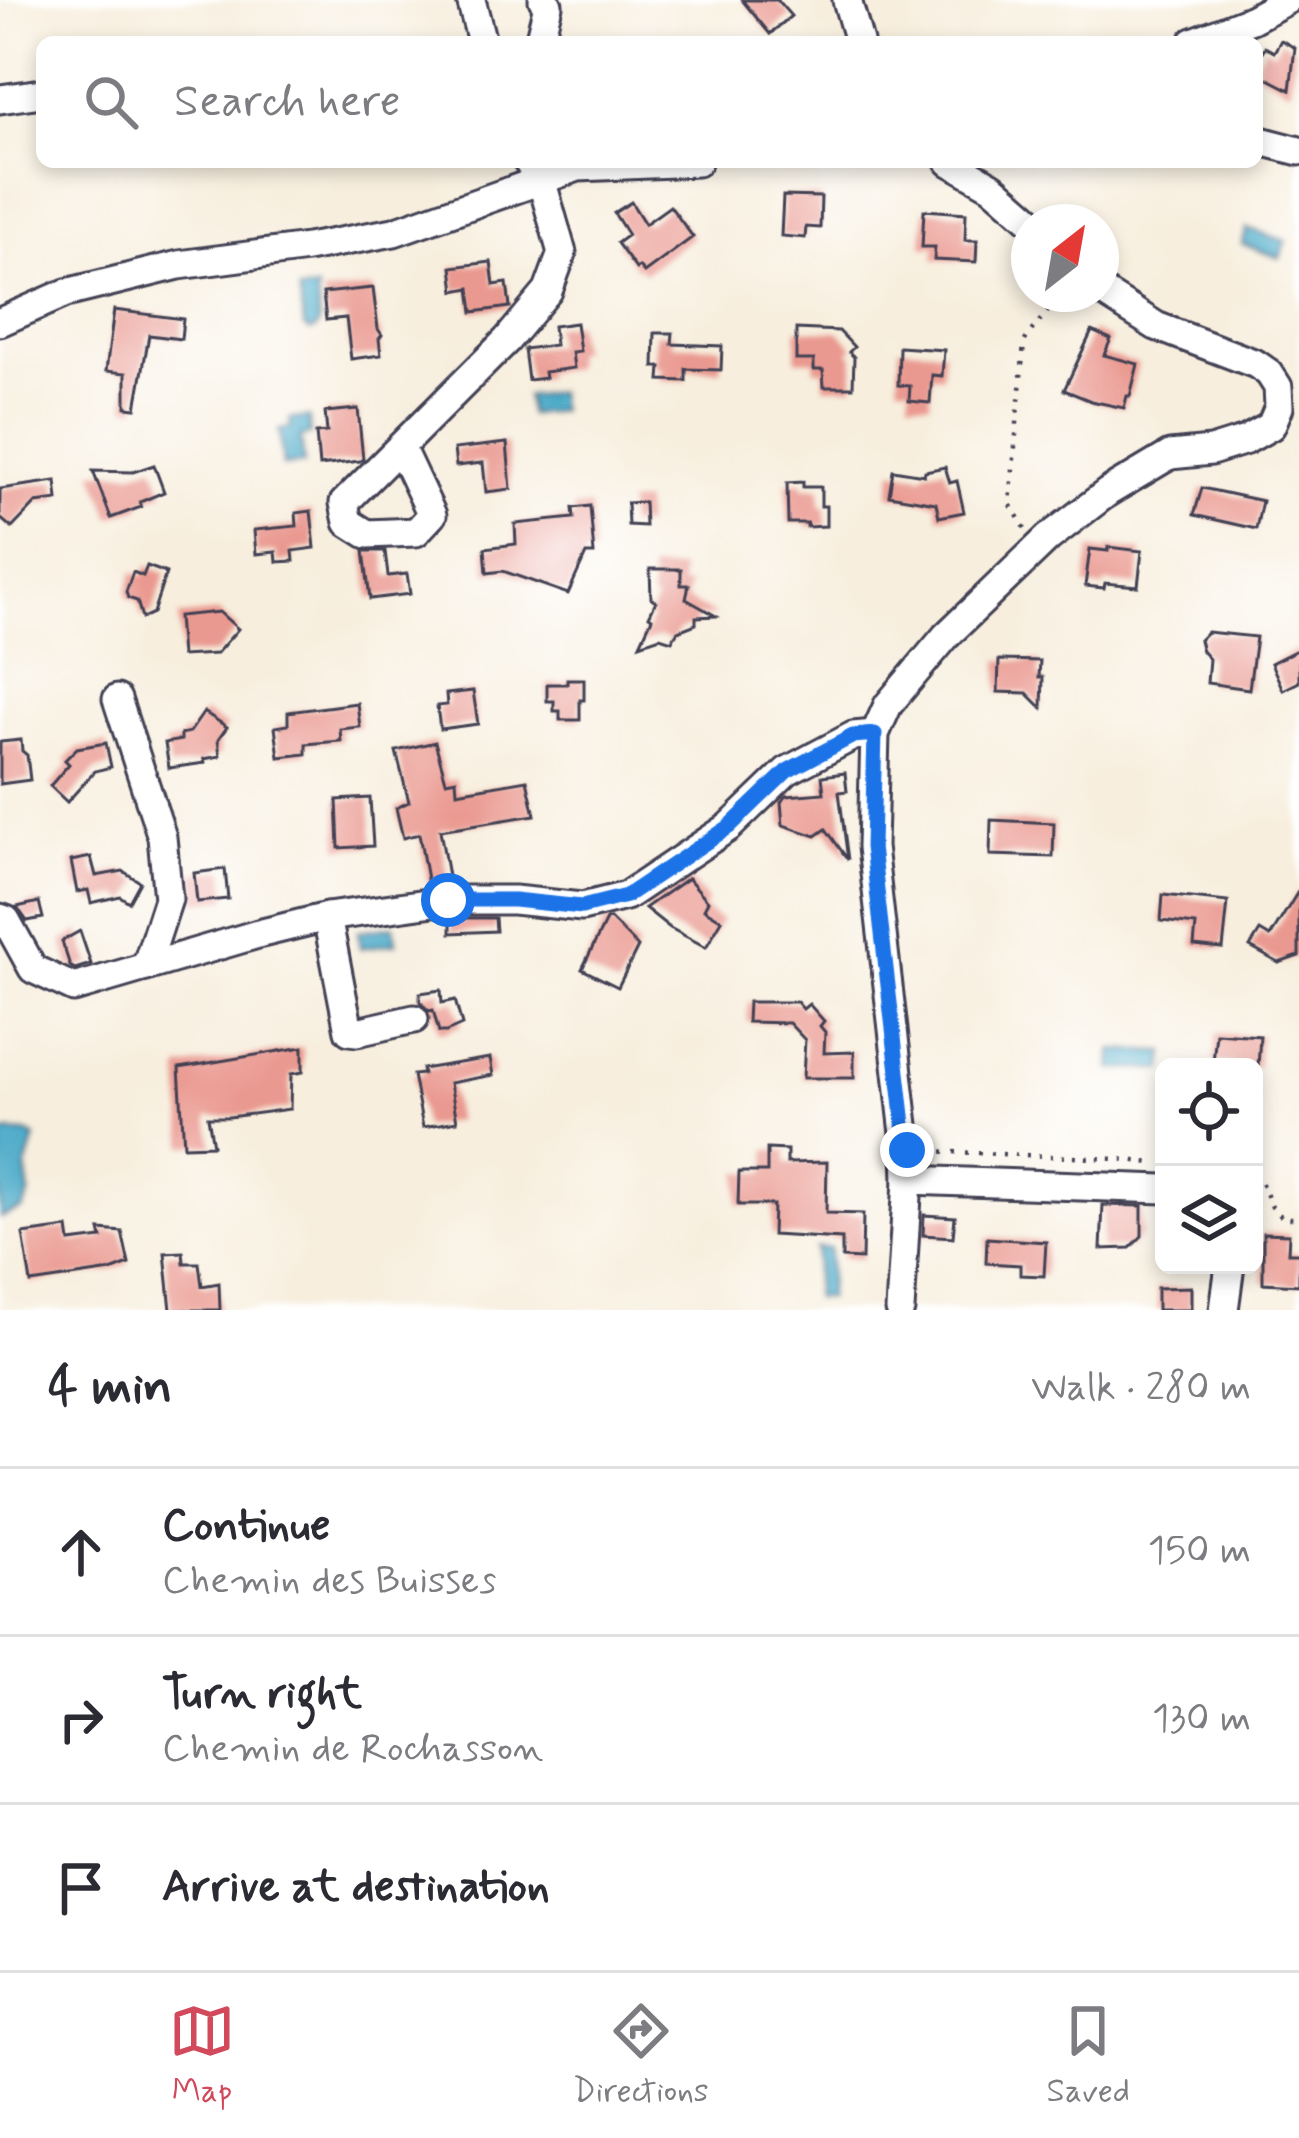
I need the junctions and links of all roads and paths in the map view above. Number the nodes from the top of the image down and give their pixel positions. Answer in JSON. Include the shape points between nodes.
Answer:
{"nodes":[{"id":1,"x":471,"y":0,"type":"edge"},
{"id":2,"x":543,"y":0,"type":"edge"},
{"id":3,"x":847,"y":0,"type":"edge"},
{"id":4,"x":1287,"y":0,"type":"edge"},
{"id":5,"x":480,"y":36,"type":"edge"},
{"id":6,"x":540,"y":36,"type":"edge"},
{"id":7,"x":857,"y":36,"type":"edge"},
{"id":8,"x":1208,"y":36,"type":"edge"},
{"id":9,"x":36,"y":94,"type":"edge"},
{"id":10,"x":0,"y":99,"type":"edge"},
{"id":11,"x":1263,"y":142,"type":"edge"},
{"id":12,"x":1299,"y":151,"type":"edge"},
{"id":13,"x":960,"y":168,"type":"edge"},
{"id":14,"x":534,"y":170,"type":"edge"},
{"id":15,"x":1012,"y":204,"type":"edge"},
{"id":16,"x":1119,"y":302,"type":"edge"},
{"id":17,"x":1049,"y":312,"type":"edge"},
{"id":18,"x":0,"y":322,"type":"edge"},
{"id":19,"x":400,"y":447,"type":"dead end"},
{"id":20,"x":1037,"y":548,"type":"junction"},
{"id":21,"x":116,"y":699,"type":"dead end"},
{"id":22,"x":875,"y":734,"type":"junction"},
{"id":23,"x":327,"y":917,"type":"junction"},
{"id":24,"x":0,"y":918,"type":"edge"},
{"id":25,"x":146,"y":967,"type":"junction"},
{"id":26,"x":414,"y":1019,"type":"dead end"},
{"id":27,"x":907,"y":1150,"type":"junction"},
{"id":28,"x":1155,"y":1163,"type":"edge"},
{"id":29,"x":908,"y":1180,"type":"junction"},
{"id":30,"x":1263,"y":1186,"type":"edge"},
{"id":31,"x":1155,"y":1189,"type":"edge"},
{"id":32,"x":1299,"y":1218,"type":"edge"},
{"id":33,"x":1229,"y":1274,"type":"edge"},
{"id":34,"x":900,"y":1310,"type":"edge"},
{"id":35,"x":1224,"y":1310,"type":"edge"}],
"edges":[{"from":1,"to":5,"type":"street"},
{"from":2,"to":6,"type":"street"},
{"from":3,"to":7,"type":"street"},
{"from":4,"to":8,"type":"street"},
{"from":9,"to":10,"type":"street"},
{"from":11,"to":12,"type":"street"},
{"from":13,"to":15,"type":"street"},
{"from":14,"to":18,"type":"street","via":[[394,232],[179,265],[66,293]]},
{"from":14,"to":19,"type":"street","via":[[562,253],[548,291]]},
{"from":16,"to":20,"type":"street","via":[[1156,326],[1256,364],[1278,387],[1279,406],[1271,426],[1210,451],[1170,455]]},
{"from":17,"to":20,"type":"path","via":[[1024,343],[1010,504]]},
{"from":20,"to":22,"type":"street","via":[[946,636],[888,705]]},
{"from":21,"to":25,"type":"street","via":[[162,837],[168,899]]},
{"from":22,"to":23,"type":"street","via":[[853,736],[787,771],[729,827],[626,896],[582,907],[448,900]]},
{"from":22,"to":27,"type":"street","via":[[872,847]]},
{"from":23,"to":25,"type":"street"},
{"from":23,"to":26,"type":"street","via":[[349,1031]]},
{"from":24,"to":25,"type":"street","via":[[33,969],[74,988]]},
{"from":27,"to":28,"type":"path"},
{"from":27,"to":29,"type":"street"},
{"from":29,"to":31,"type":"street"},
{"from":29,"to":34,"type":"street"},
{"from":30,"to":32,"type":"path","via":[[1283,1218]]},
{"from":33,"to":35,"type":"street"}]}
